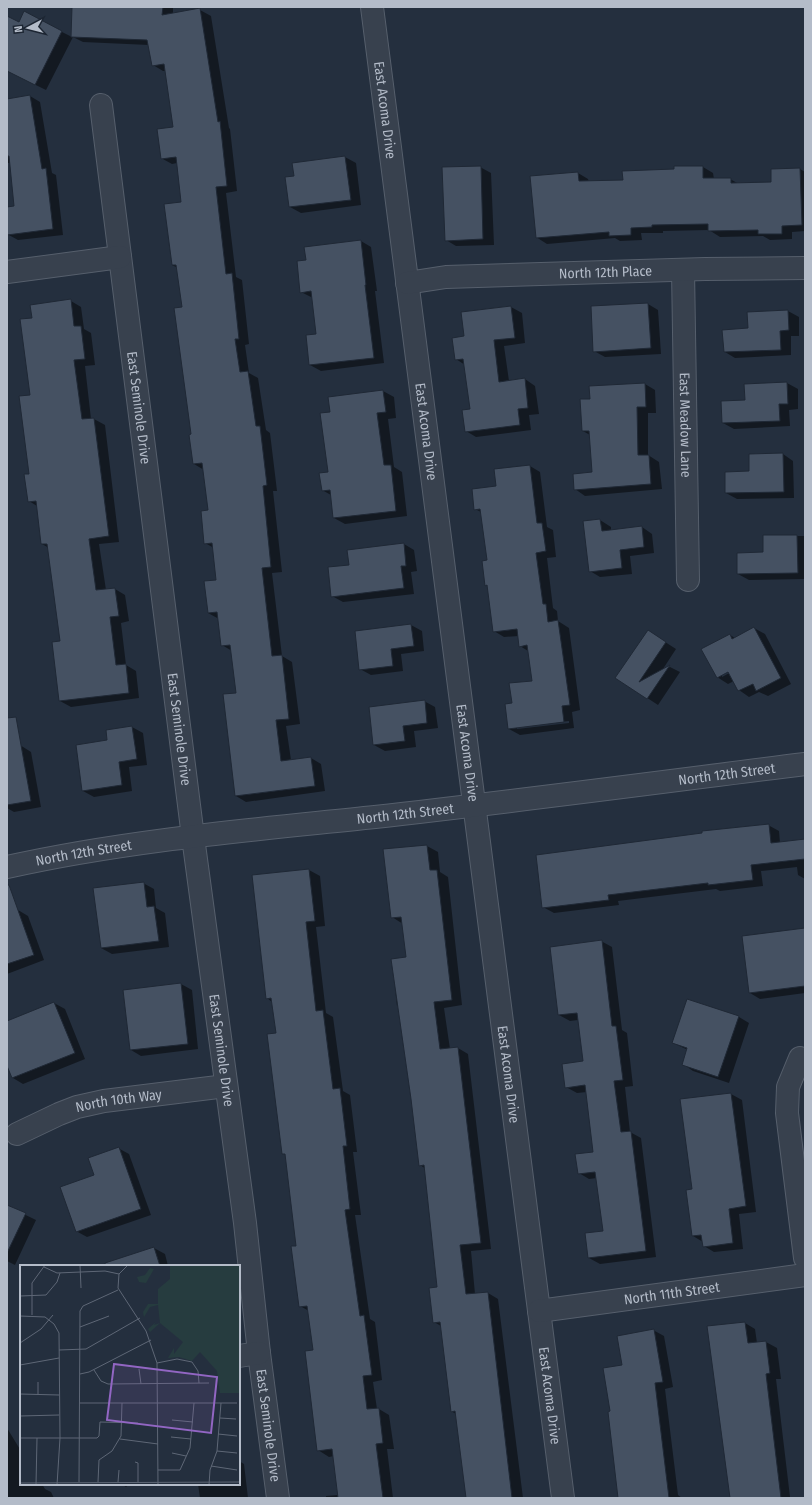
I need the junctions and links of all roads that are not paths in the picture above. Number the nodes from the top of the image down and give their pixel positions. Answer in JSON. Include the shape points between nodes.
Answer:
{"nodes":[{"id":1,"x":372,"y":7,"type":"edge"},
{"id":2,"x":101,"y":105,"type":"dead end"},
{"id":3,"x":120,"y":257,"type":"junction"},
{"id":4,"x":805,"y":268,"type":"edge"},
{"id":5,"x":683,"y":270,"type":"junction"},
{"id":6,"x":7,"y":272,"type":"edge"},
{"id":7,"x":407,"y":283,"type":"junction"},
{"id":8,"x":688,"y":580,"type":"dead end"},
{"id":9,"x":805,"y":764,"type":"edge"},
{"id":10,"x":474,"y":806,"type":"junction"},
{"id":11,"x":193,"y":837,"type":"junction"},
{"id":12,"x":7,"y":867,"type":"edge"},
{"id":13,"x":800,"y":1058,"type":"dead end"},
{"id":14,"x":226,"y":1086,"type":"junction"},
{"id":15,"x":17,"y":1134,"type":"dead end"},
{"id":16,"x":805,"y":1258,"type":"edge"},
{"id":17,"x":805,"y":1275,"type":"edge"},
{"id":18,"x":539,"y":1310,"type":"junction"},
{"id":19,"x":249,"y":1354,"type":"edge"},
{"id":20,"x":278,"y":1498,"type":"edge"},
{"id":21,"x":563,"y":1498,"type":"edge"}],
"edges":[{"from":1,"to":7,"type":"street","name":"East Acoma Drive"},
{"from":2,"to":3,"type":"street","name":"East Seminole Drive"},
{"from":3,"to":6,"type":"street"},
{"from":3,"to":11,"type":"street","name":"East Seminole Drive"},
{"from":4,"to":5,"type":"street","name":"North 12th Place"},
{"from":5,"to":7,"type":"street","name":"North 12th Place","via":[[446,277]]},
{"from":5,"to":8,"type":"street","name":"East Meadow Lane"},
{"from":7,"to":10,"type":"street","name":"East Acoma Drive"},
{"from":9,"to":10,"type":"street","name":"North 12th Street"},
{"from":10,"to":11,"type":"street","name":"North 12th Street"},
{"from":10,"to":18,"type":"street","name":"East Acoma Drive"},
{"from":11,"to":12,"type":"street","name":"North 12th Street","via":[[124,845]]},
{"from":11,"to":14,"type":"street","name":"East Seminole Drive"},
{"from":13,"to":16,"type":"street","via":[[788,1087],[787,1113]]},
{"from":14,"to":15,"type":"street","name":"North 10th Way","via":[[104,1101],[77,1107]]},
{"from":14,"to":19,"type":"street","name":"East Seminole Drive","via":[[244,1223]]},
{"from":17,"to":18,"type":"street","name":"North 11th Street"},
{"from":18,"to":21,"type":"street","name":"East Acoma Drive"},
{"from":19,"to":20,"type":"street","name":"East Seminole Drive"}]}
